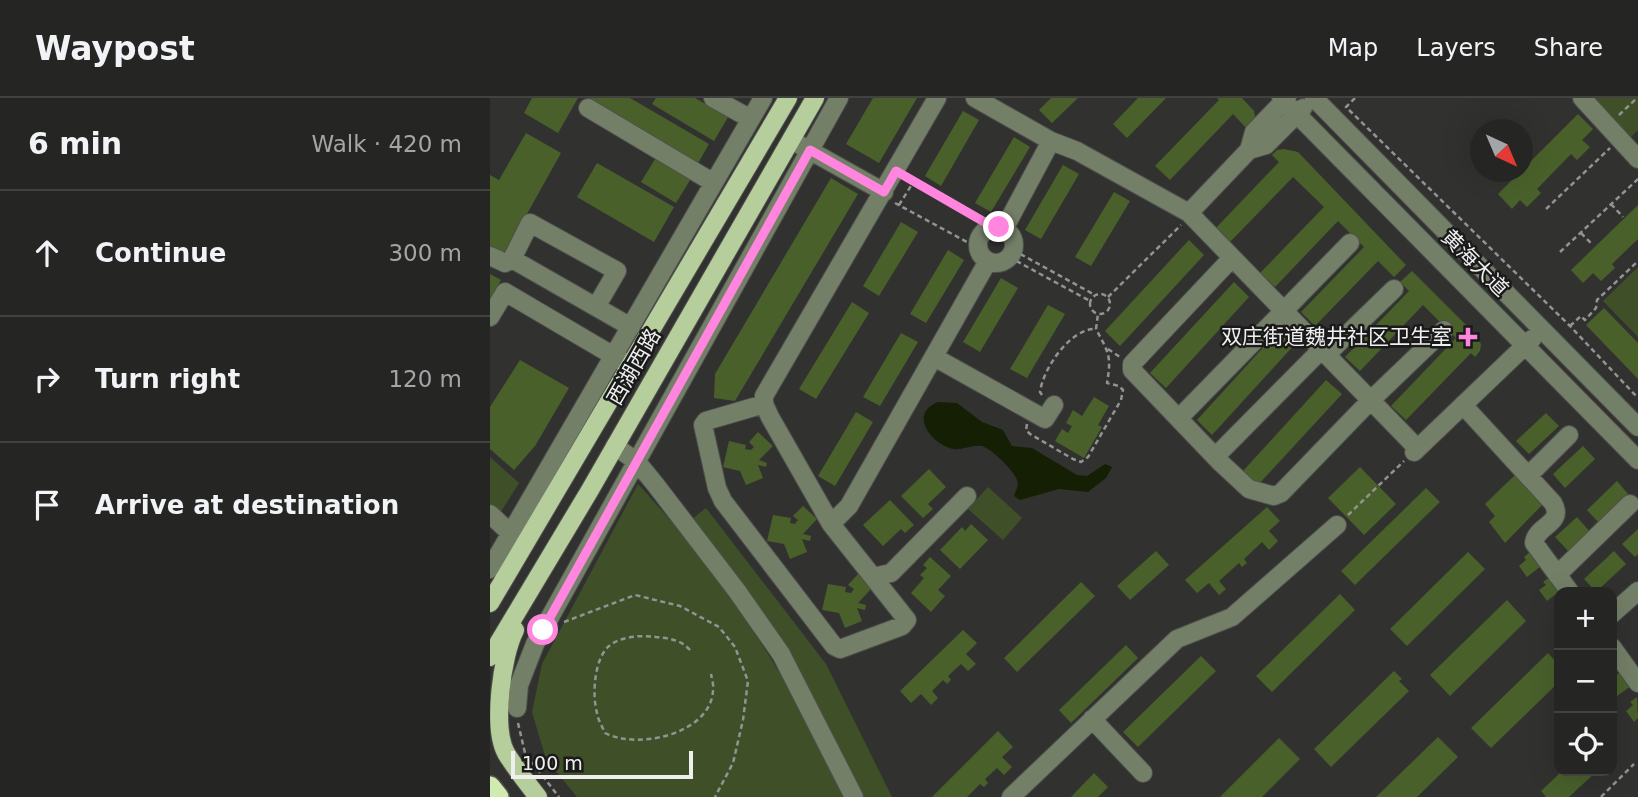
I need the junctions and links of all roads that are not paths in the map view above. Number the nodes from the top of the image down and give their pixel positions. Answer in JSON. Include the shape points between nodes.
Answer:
{"nodes":[{"id":1,"x":713,"y":98,"type":"edge"},
{"id":2,"x":763,"y":98,"type":"edge"},
{"id":3,"x":788,"y":98,"type":"edge"},
{"id":4,"x":815,"y":98,"type":"edge"},
{"id":5,"x":839,"y":98,"type":"edge"},
{"id":6,"x":937,"y":98,"type":"edge"},
{"id":7,"x":975,"y":98,"type":"edge"},
{"id":8,"x":1582,"y":98,"type":"edge"},
{"id":9,"x":1284,"y":99,"type":"edge"},
{"id":10,"x":1323,"y":101,"type":"edge"},
{"id":11,"x":589,"y":108,"type":"dead end"},
{"id":12,"x":1297,"y":115,"type":"junction"},
{"id":13,"x":751,"y":119,"type":"junction"},
{"id":14,"x":791,"y":139,"type":"junction"},
{"id":15,"x":1051,"y":141,"type":"junction"},
{"id":16,"x":810,"y":150,"type":"junction"},
{"id":17,"x":1249,"y":150,"type":"junction"},
{"id":18,"x":1638,"y":159,"type":"edge"},
{"id":19,"x":714,"y":183,"type":"junction"},
{"id":20,"x":883,"y":194,"type":"junction"},
{"id":21,"x":1190,"y":214,"type":"junction"},
{"id":22,"x":999,"y":228,"type":"junction"},
{"id":23,"x":1350,"y":243,"type":"dead end"},
{"id":24,"x":983,"y":255,"type":"junction"},
{"id":25,"x":490,"y":256,"type":"edge"},
{"id":26,"x":1232,"y":258,"type":"junction"},
{"id":27,"x":512,"y":259,"type":"junction"},
{"id":28,"x":1394,"y":289,"type":"dead end"},
{"id":29,"x":596,"y":307,"type":"junction"},
{"id":30,"x":1282,"y":310,"type":"junction"},
{"id":31,"x":490,"y":317,"type":"edge"},
{"id":32,"x":631,"y":327,"type":"junction"},
{"id":33,"x":1542,"y":329,"type":"junction"},
{"id":34,"x":1444,"y":330,"type":"dead end"},
{"id":35,"x":1525,"y":345,"type":"junction"},
{"id":36,"x":1324,"y":353,"type":"junction"},
{"id":37,"x":933,"y":357,"type":"junction"},
{"id":38,"x":622,"y":361,"type":"junction"},
{"id":39,"x":1370,"y":401,"type":"junction"},
{"id":40,"x":764,"y":404,"type":"junction"},
{"id":41,"x":1054,"y":405,"type":"road end"},
{"id":42,"x":1463,"y":405,"type":"junction"},
{"id":43,"x":1179,"y":418,"type":"junction"},
{"id":44,"x":1638,"y":427,"type":"edge"},
{"id":45,"x":1569,"y":435,"type":"dead end"},
{"id":46,"x":588,"y":436,"type":"junction"},
{"id":47,"x":615,"y":446,"type":"junction"},
{"id":48,"x":1215,"y":457,"type":"junction"},
{"id":49,"x":1638,"y":460,"type":"edge"},
{"id":50,"x":637,"y":461,"type":"junction"},
{"id":51,"x":1529,"y":475,"type":"junction"},
{"id":52,"x":967,"y":496,"type":"dead end"},
{"id":53,"x":582,"y":503,"type":"junction"},
{"id":54,"x":1630,"y":504,"type":"dead end"},
{"id":55,"x":490,"y":514,"type":"edge"},
{"id":56,"x":831,"y":524,"type":"junction"},
{"id":57,"x":1338,"y":525,"type":"road end"},
{"id":58,"x":516,"y":538,"type":"junction"},
{"id":59,"x":490,"y":569,"type":"edge"},
{"id":60,"x":1557,"y":575,"type":"junction"},
{"id":61,"x":873,"y":577,"type":"junction"},
{"id":62,"x":490,"y":582,"type":"edge"},
{"id":63,"x":1566,"y":587,"type":"edge"},
{"id":64,"x":1638,"y":591,"type":"edge"},
{"id":65,"x":490,"y":603,"type":"edge"},
{"id":66,"x":1617,"y":610,"type":"edge"},
{"id":67,"x":1614,"y":650,"type":"edge"},
{"id":68,"x":490,"y":657,"type":"edge"},
{"id":69,"x":1636,"y":677,"type":"edge"},
{"id":70,"x":517,"y":708,"type":"road end"},
{"id":71,"x":1092,"y":719,"type":"junction"},
{"id":72,"x":490,"y":739,"type":"edge"},
{"id":73,"x":1143,"y":773,"type":"dead end"},
{"id":74,"x":490,"y":787,"type":"edge"},
{"id":75,"x":498,"y":797,"type":"edge"},
{"id":76,"x":537,"y":797,"type":"edge"},
{"id":77,"x":854,"y":797,"type":"edge"},
{"id":78,"x":1011,"y":797,"type":"edge"}],
"edges":[{"from":1,"to":13,"type":"street"},
{"from":2,"to":13,"type":"street"},
{"from":3,"to":38,"type":"main road","name":"西湖西路"},
{"from":4,"to":14,"type":"main road","name":"西湖西路"},
{"from":5,"to":16,"type":"street"},
{"from":6,"to":20,"type":"street"},
{"from":7,"to":15,"type":"street"},
{"from":8,"to":18,"type":"street"},
{"from":9,"to":12,"type":"street","name":"黄海大道"},
{"from":9,"to":17,"type":"street","via":[[1254,132]]},
{"from":10,"to":12,"type":"street"},
{"from":10,"to":33,"type":"street","name":"黄海大道"},
{"from":11,"to":19,"type":"street"},
{"from":12,"to":17,"type":"street","via":[[1266,145]]},
{"from":12,"to":35,"type":"street","name":"黄海大道"},
{"from":13,"to":19,"type":"street"},
{"from":14,"to":16,"type":"street"},
{"from":14,"to":47,"type":"main road","name":"西湖西路"},
{"from":15,"to":21,"type":"street"},
{"from":15,"to":22,"type":"street"},
{"from":16,"to":20,"type":"street"},
{"from":16,"to":50,"type":"street"},
{"from":17,"to":21,"type":"street"},
{"from":19,"to":32,"type":"street"},
{"from":20,"to":40,"type":"street","via":[[764,396]]},
{"from":21,"to":26,"type":"street"},
{"from":22,"to":24,"type":"street","via":[[988,229],[980,237]]},
{"from":22,"to":24,"type":"street","via":[[1012,238],[1011,253],[1000,262]]},
{"from":23,"to":30,"type":"street"},
{"from":24,"to":37,"type":"street"},
{"from":25,"to":27,"type":"street","via":[[505,263]]},
{"from":26,"to":30,"type":"street"},
{"from":26,"to":43,"type":"street","via":[[1132,364],[1132,370]]},
{"from":27,"to":29,"type":"street"},
{"from":27,"to":29,"type":"street","via":[[530,223],[617,271]]},
{"from":28,"to":36,"type":"street"},
{"from":29,"to":32,"type":"street"},
{"from":30,"to":36,"type":"street"},
{"from":30,"to":43,"type":"street"},
{"from":31,"to":38,"type":"street","via":[[505,292]]},
{"from":32,"to":38,"type":"street"},
{"from":33,"to":35,"type":"street"},
{"from":33,"to":44,"type":"street","name":"黄海大道"},
{"from":34,"to":39,"type":"street"},
{"from":35,"to":42,"type":"street"},
{"from":35,"to":49,"type":"street","name":"黄海大道"},
{"from":36,"to":39,"type":"street"},
{"from":36,"to":48,"type":"street"},
{"from":37,"to":41,"type":"street","via":[[1045,419]]},
{"from":37,"to":56,"type":"street","via":[[849,506]]},
{"from":38,"to":46,"type":"main road","name":"西湖西路"},
{"from":38,"to":58,"type":"street"},
{"from":39,"to":42,"type":"street","via":[[1416,450]]},
{"from":39,"to":48,"type":"street","via":[[1274,496],[1249,489]]},
{"from":40,"to":56,"type":"street"},
{"from":40,"to":61,"type":"street","via":[[703,425],[723,501],[840,649],[902,626],[907,620]]},
{"from":42,"to":51,"type":"street"},
{"from":43,"to":48,"type":"street"},
{"from":45,"to":51,"type":"street"},
{"from":46,"to":58,"type":"main road"},
{"from":46,"to":65,"type":"main road","name":"西湖西路"},
{"from":47,"to":50,"type":"street"},
{"from":47,"to":53,"type":"main road","name":"西湖西路"},
{"from":50,"to":70,"type":"street","via":[[535,644],[519,685]]},
{"from":50,"to":77,"type":"street","via":[[781,654]]},
{"from":51,"to":60,"type":"street","via":[[1557,510],[1533,540]]},
{"from":52,"to":61,"type":"street","via":[[891,573]]},
{"from":53,"to":68,"type":"main road","name":"西湖西路"},
{"from":53,"to":76,"type":"main road","via":[[511,638],[504,668],[501,731],[505,751]]},
{"from":54,"to":60,"type":"street"},
{"from":55,"to":58,"type":"street"},
{"from":56,"to":61,"type":"street"},
{"from":57,"to":71,"type":"street","via":[[1232,617],[1177,639]]},
{"from":58,"to":59,"type":"street"},
{"from":58,"to":62,"type":"main road"},
{"from":60,"to":63,"type":"street"},
{"from":64,"to":66,"type":"street"},
{"from":67,"to":69,"type":"street"},
{"from":71,"to":73,"type":"street"},
{"from":71,"to":78,"type":"street"},
{"from":72,"to":76,"type":"main road"},
{"from":74,"to":75,"type":"highway"}]}
